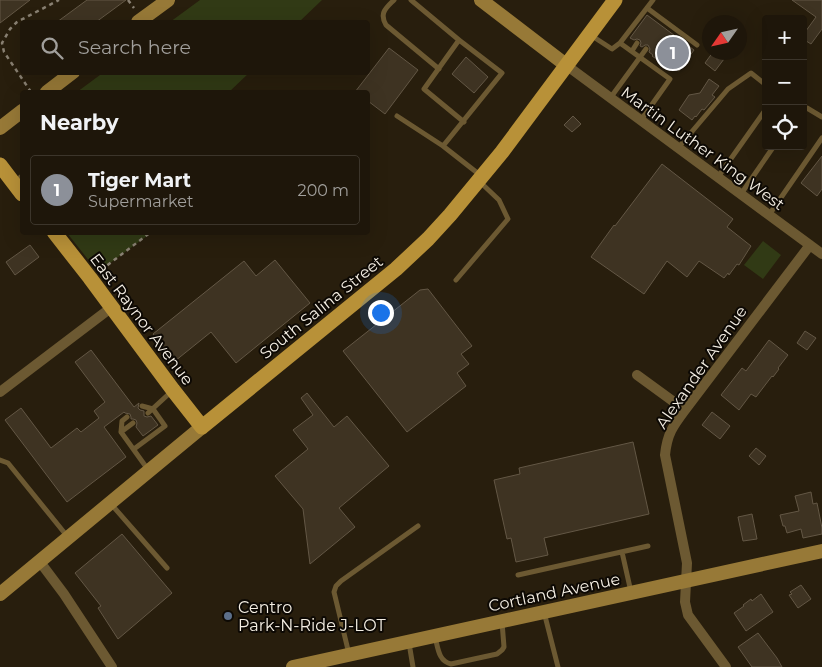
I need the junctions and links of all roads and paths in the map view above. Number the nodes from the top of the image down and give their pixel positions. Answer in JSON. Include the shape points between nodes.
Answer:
{"nodes":[{"id":1,"x":59,"y":0,"type":"edge"},
{"id":2,"x":168,"y":0,"type":"edge"},
{"id":3,"x":394,"y":0,"type":"edge"},
{"id":4,"x":411,"y":0,"type":"edge"},
{"id":5,"x":481,"y":0,"type":"edge"},
{"id":6,"x":615,"y":0,"type":"edge"},
{"id":7,"x":653,"y":0,"type":"edge"},
{"id":8,"x":647,"y":8,"type":"junction"},
{"id":9,"x":22,"y":20,"type":"edge"},
{"id":10,"x":141,"y":20,"type":"edge"},
{"id":11,"x":20,"y":21,"type":"edge"},
{"id":12,"x":590,"y":34,"type":"junction"},
{"id":13,"x":459,"y":40,"type":"junction"},
{"id":14,"x":1,"y":42,"type":"edge"},
{"id":15,"x":620,"y":42,"type":"junction"},
{"id":16,"x":638,"y":44,"type":"dead end"},
{"id":17,"x":697,"y":45,"type":"dead end"},
{"id":18,"x":646,"y":50,"type":"dead end"},
{"id":19,"x":632,"y":51,"type":"junction"},
{"id":20,"x":640,"y":57,"type":"junction"},
{"id":21,"x":566,"y":65,"type":"junction"},
{"id":22,"x":438,"y":69,"type":"junction"},
{"id":23,"x":69,"y":75,"type":"edge"},
{"id":24,"x":762,"y":82,"type":"edge"},
{"id":25,"x":30,"y":90,"type":"edge"},
{"id":26,"x":50,"y":90,"type":"edge"},
{"id":27,"x":610,"y":98,"type":"junction"},
{"id":28,"x":807,"y":108,"type":"edge"},
{"id":29,"x":20,"y":113,"type":"edge"},
{"id":30,"x":762,"y":115,"type":"edge"},
{"id":31,"x":397,"y":116,"type":"dead end"},
{"id":32,"x":822,"y":117,"type":"edge"},
{"id":33,"x":641,"y":120,"type":"junction"},
{"id":34,"x":464,"y":122,"type":"junction"},
{"id":35,"x":0,"y":128,"type":"edge"},
{"id":36,"x":822,"y":138,"type":"edge"},
{"id":37,"x":443,"y":146,"type":"junction"},
{"id":38,"x":678,"y":148,"type":"junction"},
{"id":39,"x":771,"y":150,"type":"edge"},
{"id":40,"x":0,"y":165,"type":"edge"},
{"id":41,"x":718,"y":177,"type":"junction"},
{"id":42,"x":480,"y":179,"type":"junction"},
{"id":43,"x":20,"y":184,"type":"edge"},
{"id":44,"x":741,"y":194,"type":"junction"},
{"id":45,"x":769,"y":215,"type":"junction"},
{"id":46,"x":56,"y":235,"type":"edge"},
{"id":47,"x":147,"y":235,"type":"edge"},
{"id":48,"x":810,"y":245,"type":"junction"},
{"id":49,"x":822,"y":254,"type":"edge"},
{"id":50,"x":90,"y":278,"type":"junction"},
{"id":51,"x":456,"y":280,"type":"dead end"},
{"id":52,"x":112,"y":307,"type":"junction"},
{"id":53,"x":637,"y":375,"type":"dead end"},
{"id":54,"x":173,"y":390,"type":"junction"},
{"id":55,"x":0,"y":392,"type":"edge"},
{"id":56,"x":142,"y":406,"type":"dead end"},
{"id":57,"x":685,"y":410,"type":"junction"},
{"id":58,"x":150,"y":411,"type":"junction"},
{"id":59,"x":128,"y":416,"type":"dead end"},
{"id":60,"x":133,"y":424,"type":"dead end"},
{"id":61,"x":202,"y":427,"type":"junction"},
{"id":62,"x":121,"y":432,"type":"junction"},
{"id":63,"x":134,"y":449,"type":"junction"},
{"id":64,"x":0,"y":460,"type":"edge"},
{"id":65,"x":149,"y":471,"type":"junction"},
{"id":66,"x":110,"y":504,"type":"junction"},
{"id":67,"x":418,"y":526,"type":"dead end"},
{"id":68,"x":69,"y":538,"type":"junction"},
{"id":69,"x":648,"y":546,"type":"dead end"},
{"id":70,"x":822,"y":551,"type":"edge"},
{"id":71,"x":622,"y":552,"type":"junction"},
{"id":72,"x":40,"y":562,"type":"junction"},
{"id":73,"x":167,"y":568,"type":"dead end"},
{"id":74,"x":518,"y":575,"type":"dead end"},
{"id":75,"x":685,"y":581,"type":"junction"},
{"id":76,"x":631,"y":593,"type":"junction"},
{"id":77,"x":0,"y":594,"type":"edge"},
{"id":78,"x":544,"y":612,"type":"junction"},
{"id":79,"x":502,"y":621,"type":"junction"},
{"id":80,"x":435,"y":636,"type":"junction"},
{"id":81,"x":409,"y":642,"type":"junction"},
{"id":82,"x":349,"y":655,"type":"junction"},
{"id":83,"x":300,"y":666,"type":"edge"},
{"id":84,"x":112,"y":667,"type":"edge"},
{"id":85,"x":413,"y":667,"type":"edge"},
{"id":86,"x":558,"y":667,"type":"edge"},
{"id":87,"x":726,"y":667,"type":"edge"}],
"edges":[{"from":1,"to":9,"type":"path"},
{"from":2,"to":10,"type":"street"},
{"from":3,"to":22,"type":"lane","via":[[383,13],[386,24]]},
{"from":4,"to":13,"type":"lane"},
{"from":5,"to":21,"type":"street"},
{"from":6,"to":12,"type":"main road","name":"South Salina Street"},
{"from":7,"to":8,"type":"lane"},
{"from":8,"to":15,"type":"lane"},
{"from":8,"to":17,"type":"lane","via":[[665,25]]},
{"from":11,"to":14,"type":"path"},
{"from":12,"to":15,"type":"lane","via":[[612,49]]},
{"from":12,"to":21,"type":"main road","name":"South Salina Street"},
{"from":13,"to":22,"type":"lane"},
{"from":13,"to":34,"type":"lane","via":[[502,73]]},
{"from":14,"to":25,"type":"path","via":[[4,52]]},
{"from":15,"to":19,"type":"lane"},
{"from":16,"to":19,"type":"lane"},
{"from":18,"to":20,"type":"lane"},
{"from":19,"to":20,"type":"lane"},
{"from":20,"to":27,"type":"lane"},
{"from":20,"to":33,"type":"lane","via":[[670,79]]},
{"from":21,"to":27,"type":"street","name":"Martin Luther King West"},
{"from":21,"to":42,"type":"main road","name":"South Salina Street"},
{"from":22,"to":34,"type":"lane","via":[[424,89]]},
{"from":23,"to":26,"type":"street"},
{"from":24,"to":38,"type":"lane","via":[[751,73],[728,89]]},
{"from":27,"to":33,"type":"street","name":"Martin Luther King West"},
{"from":28,"to":32,"type":"lane"},
{"from":29,"to":35,"type":"street"},
{"from":30,"to":41,"type":"lane"},
{"from":31,"to":37,"type":"lane"},
{"from":33,"to":38,"type":"street","name":"Martin Luther King West"},
{"from":34,"to":37,"type":"lane"},
{"from":36,"to":45,"type":"lane"},
{"from":37,"to":42,"type":"lane","via":[[467,164]]},
{"from":38,"to":41,"type":"street","name":"Martin Luther King West"},
{"from":39,"to":44,"type":"lane"},
{"from":40,"to":43,"type":"main road"},
{"from":41,"to":44,"type":"street","name":"Martin Luther King West"},
{"from":42,"to":51,"type":"lane","via":[[499,200],[508,218]]},
{"from":42,"to":61,"type":"main road","name":"South Salina Street","via":[[428,239],[396,269]]},
{"from":44,"to":45,"type":"street","name":"Martin Luther King West"},
{"from":45,"to":48,"type":"street","name":"Martin Luther King West"},
{"from":46,"to":50,"type":"main road","name":"East Raynor Avenue"},
{"from":47,"to":50,"type":"path"},
{"from":48,"to":49,"type":"street","name":"Martin Luther King West"},
{"from":48,"to":57,"type":"street","name":"Alexander Avenue"},
{"from":50,"to":52,"type":"main road","name":"East Raynor Avenue"},
{"from":52,"to":54,"type":"main road","name":"East Raynor Avenue"},
{"from":52,"to":55,"type":"street"},
{"from":53,"to":57,"type":"street"},
{"from":54,"to":58,"type":"lane"},
{"from":54,"to":61,"type":"main road","name":"East Raynor Avenue"},
{"from":56,"to":58,"type":"lane"},
{"from":57,"to":75,"type":"street","name":"Alexander Avenue","via":[[672,428],[665,455],[687,563]]},
{"from":58,"to":63,"type":"lane","via":[[165,426]]},
{"from":59,"to":62,"type":"lane","via":[[122,421]]},
{"from":60,"to":62,"type":"lane"},
{"from":61,"to":65,"type":"street","name":"South Salina Street"},
{"from":62,"to":63,"type":"lane"},
{"from":63,"to":65,"type":"lane"},
{"from":64,"to":68,"type":"lane","via":[[8,463]]},
{"from":65,"to":66,"type":"street","name":"South Salina Street"},
{"from":66,"to":68,"type":"street","name":"South Salina Street"},
{"from":66,"to":73,"type":"lane"},
{"from":67,"to":82,"type":"lane","via":[[336,586],[334,592]]},
{"from":68,"to":72,"type":"street","name":"South Salina Street"},
{"from":69,"to":71,"type":"lane"},
{"from":70,"to":75,"type":"street","name":"Cortland Avenue"},
{"from":71,"to":74,"type":"lane"},
{"from":71,"to":76,"type":"lane"},
{"from":72,"to":77,"type":"street","name":"South Salina Street"},
{"from":72,"to":84,"type":"street"},
{"from":75,"to":76,"type":"street","name":"Cortland Avenue"},
{"from":75,"to":87,"type":"street","name":"Alexander Avenue","via":[[688,615]]},
{"from":76,"to":78,"type":"street","name":"Cortland Avenue"},
{"from":78,"to":79,"type":"street","name":"Cortland Avenue"},
{"from":78,"to":86,"type":"lane"},
{"from":79,"to":80,"type":"street","name":"Cortland Avenue"},
{"from":79,"to":80,"type":"lane","via":[[504,647],[497,654],[446,663],[439,653]]},
{"from":80,"to":81,"type":"street","name":"Cortland Avenue"},
{"from":81,"to":82,"type":"street","name":"Cortland Avenue"},
{"from":81,"to":85,"type":"lane"},
{"from":82,"to":83,"type":"street","name":"Cortland Avenue"}]}
